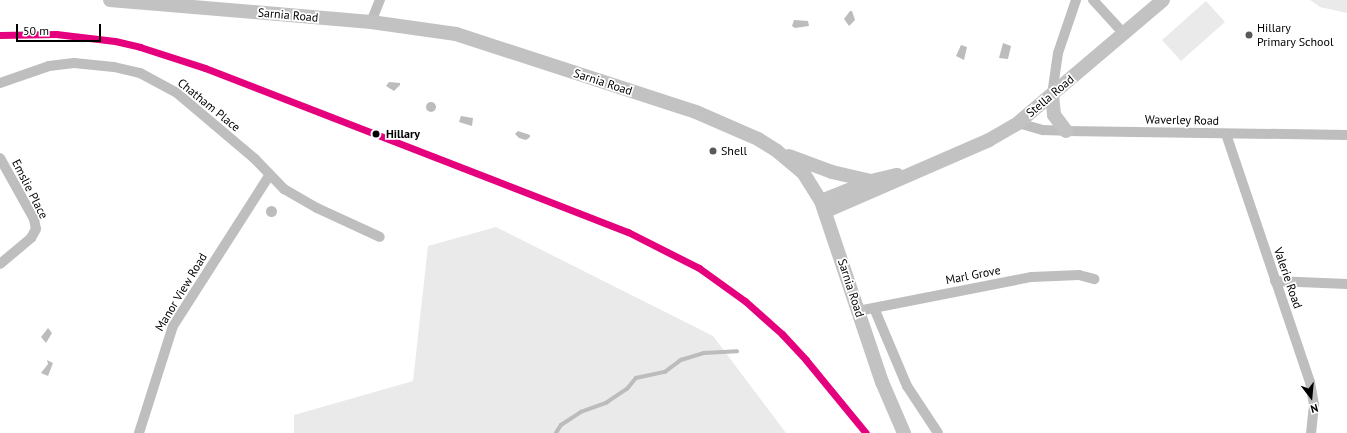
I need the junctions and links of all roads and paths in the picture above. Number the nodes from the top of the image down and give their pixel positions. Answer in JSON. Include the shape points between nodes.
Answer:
{"nodes":[{"id":1,"x":110,"y":0,"type":"edge"},
{"id":2,"x":380,"y":0,"type":"edge"},
{"id":3,"x":1076,"y":0,"type":"edge"},
{"id":4,"x":1093,"y":0,"type":"edge"},
{"id":5,"x":1163,"y":0,"type":"edge"},
{"id":6,"x":181,"y":3,"type":"edge"},
{"id":7,"x":371,"y":22,"type":"junction"},
{"id":8,"x":1124,"y":34,"type":"junction"},
{"id":9,"x":0,"y":83,"type":"edge"},
{"id":10,"x":1052,"y":95,"type":"junction"},
{"id":11,"x":1018,"y":124,"type":"junction"},
{"id":12,"x":1066,"y":131,"type":"junction"},
{"id":13,"x":1226,"y":134,"type":"junction"},
{"id":14,"x":1347,"y":135,"type":"edge"},
{"id":15,"x":777,"y":151,"type":"junction"},
{"id":16,"x":0,"y":158,"type":"edge"},
{"id":17,"x":922,"y":169,"type":"junction"},
{"id":18,"x":269,"y":176,"type":"junction"},
{"id":19,"x":870,"y":181,"type":"junction"},
{"id":20,"x":823,"y":206,"type":"junction"},
{"id":21,"x":380,"y":237,"type":"dead end"},
{"id":22,"x":0,"y":264,"type":"edge"},
{"id":23,"x":1094,"y":279,"type":"dead end"},
{"id":24,"x":1275,"y":282,"type":"junction"},
{"id":25,"x":1347,"y":284,"type":"edge"},
{"id":26,"x":874,"y":308,"type":"junction"},
{"id":27,"x":858,"y":311,"type":"junction"},
{"id":28,"x":139,"y":433,"type":"edge"},
{"id":29,"x":904,"y":433,"type":"edge"},
{"id":30,"x":938,"y":433,"type":"edge"},
{"id":31,"x":1311,"y":433,"type":"edge"}],
"edges":[{"from":1,"to":6,"type":"main road","name":"Sarnia Road"},
{"from":2,"to":7,"type":"street"},
{"from":3,"to":10,"type":"street","via":[[1058,53]]},
{"from":4,"to":8,"type":"street"},
{"from":5,"to":8,"type":"main road","name":"Stella Road"},
{"from":6,"to":7,"type":"main road","name":"Sarnia Road"},
{"from":7,"to":15,"type":"main road","name":"Sarnia Road","via":[[456,34],[696,112],[735,127]]},
{"from":8,"to":10,"type":"main road","name":"Stella Road"},
{"from":9,"to":18,"type":"street","name":"Chatham Place","via":[[49,66],[74,63],[114,66],[140,73],[177,93],[255,159]]},
{"from":10,"to":11,"type":"main road","name":"Stella Road"},
{"from":10,"to":12,"type":"main road","via":[[1054,115]]},
{"from":11,"to":12,"type":"street","name":"Waverley Road","via":[[1043,130]]},
{"from":11,"to":17,"type":"main road","name":"Stella Road","via":[[989,140]]},
{"from":12,"to":13,"type":"street","name":"Waverley Road"},
{"from":13,"to":14,"type":"street","name":"Waverley Road"},
{"from":13,"to":24,"type":"street","name":"Valerie Road"},
{"from":15,"to":19,"type":"main road","via":[[826,170]]},
{"from":15,"to":20,"type":"main road","name":"Sarnia Road","via":[[804,174]]},
{"from":16,"to":22,"type":"street","name":"Emslie Place","via":[[34,219],[36,229],[31,238]]},
{"from":17,"to":19,"type":"main road","name":"Stella Road"},
{"from":17,"to":20,"type":"main road","name":"Stella Road"},
{"from":18,"to":21,"type":"street","name":"Chatham Place","via":[[284,189],[317,208]]},
{"from":18,"to":28,"type":"street","name":"Manor View Road","via":[[173,326]]},
{"from":19,"to":20,"type":"main road","name":"Stella Road"},
{"from":20,"to":27,"type":"main road","name":"Sarnia Road"},
{"from":23,"to":26,"type":"street","name":"Marl Grove","via":[[1069,275],[1032,278]]},
{"from":24,"to":25,"type":"street"},
{"from":24,"to":31,"type":"street","name":"Valerie Road","via":[[1312,392]]},
{"from":26,"to":27,"type":"street","name":"Marl Grove"},
{"from":26,"to":30,"type":"street","via":[[907,386]]},
{"from":27,"to":29,"type":"main road","name":"Sarnia Road","via":[[882,382]]}]}
